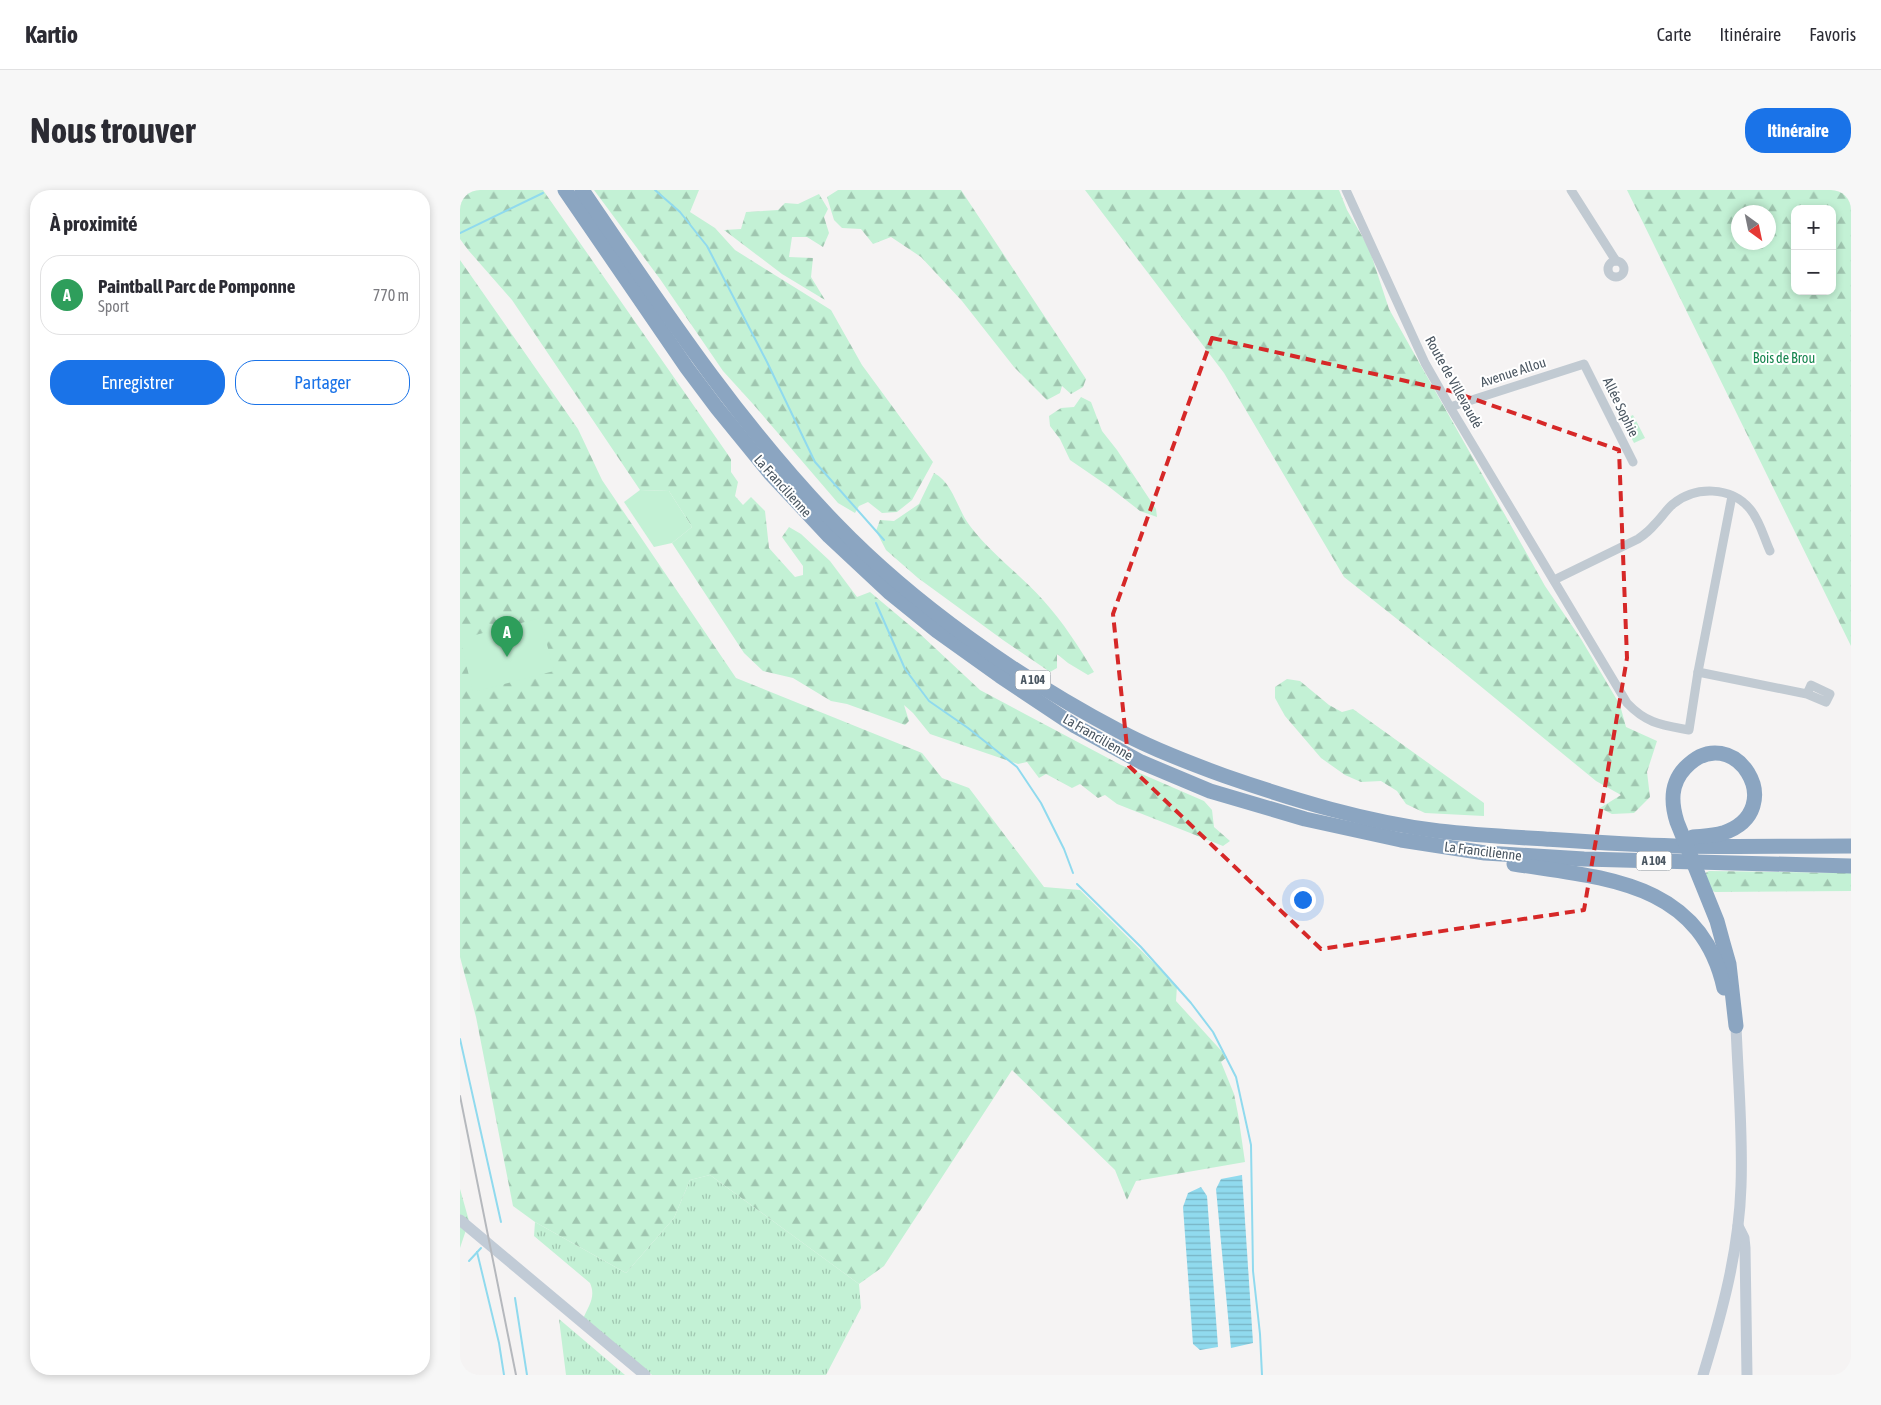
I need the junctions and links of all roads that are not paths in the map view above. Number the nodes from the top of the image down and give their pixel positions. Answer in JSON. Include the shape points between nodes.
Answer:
{"nodes":[{"id":1,"x":565,"y":190,"type":"edge"},
{"id":2,"x":582,"y":190,"type":"edge"},
{"id":3,"x":1346,"y":190,"type":"edge"},
{"id":4,"x":1571,"y":190,"type":"edge"},
{"id":5,"x":1616,"y":262,"type":"dead end"},
{"id":6,"x":1584,"y":364,"type":"joint"},
{"id":7,"x":1450,"y":407,"type":"junction"},
{"id":8,"x":1633,"y":462,"type":"dead end"},
{"id":9,"x":1732,"y":496,"type":"junction"},
{"id":10,"x":1770,"y":551,"type":"dead end"},
{"id":11,"x":1554,"y":580,"type":"junction"},
{"id":12,"x":1698,"y":672,"type":"junction"},
{"id":13,"x":1807,"y":694,"type":"dead end"},
{"id":14,"x":1674,"y":846,"type":"junction"},
{"id":15,"x":1851,"y":846,"type":"edge"},
{"id":16,"x":1458,"y":849,"type":"junction"},
{"id":17,"x":1851,"y":866,"type":"edge"},
{"id":18,"x":1732,"y":1027,"type":"junction"},
{"id":19,"x":460,"y":1220,"type":"edge"},
{"id":20,"x":1738,"y":1225,"type":"junction"},
{"id":21,"x":1724,"y":1302,"type":"junction"},
{"id":22,"x":645,"y":1375,"type":"edge"},
{"id":23,"x":1704,"y":1375,"type":"edge"},
{"id":24,"x":1747,"y":1375,"type":"edge"}],
"edges":[{"from":1,"to":16,"type":"highway","name":"La Francilienne","number":"A 104","via":[[687,368],[770,473],[829,536],[922,620],[1075,726],[1158,770],[1210,792],[1305,819],[1358,832]]},
{"from":2,"to":14,"type":"highway","name":"La Francilienne","number":"A 104","via":[[728,399],[828,516],[946,621],[1047,689],[1120,732],[1181,759],[1322,807],[1436,831]]},
{"from":3,"to":7,"type":"street","name":"Route de Villevaudé","via":[[1425,363]]},
{"from":4,"to":5,"type":"street"},
{"from":6,"to":7,"type":"street","name":"Avenue Allou"},
{"from":6,"to":8,"type":"street","name":"Allée Sophie"},
{"from":7,"to":11,"type":"street","name":"Route de Villevaudé"},
{"from":9,"to":10,"type":"street","via":[[1749,508],[1756,518]]},
{"from":9,"to":11,"type":"street","via":[[1710,490],[1687,496],[1674,503],[1638,539]]},
{"from":9,"to":12,"type":"street"},
{"from":11,"to":12,"type":"street","name":"Route de Villevaudé","via":[[1636,713],[1660,725],[1689,730]]},
{"from":12,"to":13,"type":"street"},
{"from":14,"to":15,"type":"highway","name":"La Francilienne","number":"A 104"},
{"from":14,"to":18,"type":"highway","via":[[1689,837],[1724,832],[1748,815],[1755,796],[1754,786],[1748,771],[1738,760],[1723,754],[1696,759],[1682,772],[1673,789],[1677,822],[1699,880],[1717,921],[1724,943],[1731,981]]},
{"from":16,"to":17,"type":"highway","name":"La Francilienne","number":"A 104","via":[[1546,858]]},
{"from":16,"to":18,"type":"highway","via":[[1469,857],[1627,884],[1666,903],[1690,920],[1709,946],[1721,976]]},
{"from":18,"to":20,"type":"main road","via":[[1741,1149]]},
{"from":18,"to":21,"type":"main road","via":[[1735,1184]]},
{"from":19,"to":22,"type":"main road"},
{"from":20,"to":21,"type":"main road"},
{"from":20,"to":24,"type":"main road","via":[[1745,1248]]},
{"from":21,"to":23,"type":"main road"}]}
